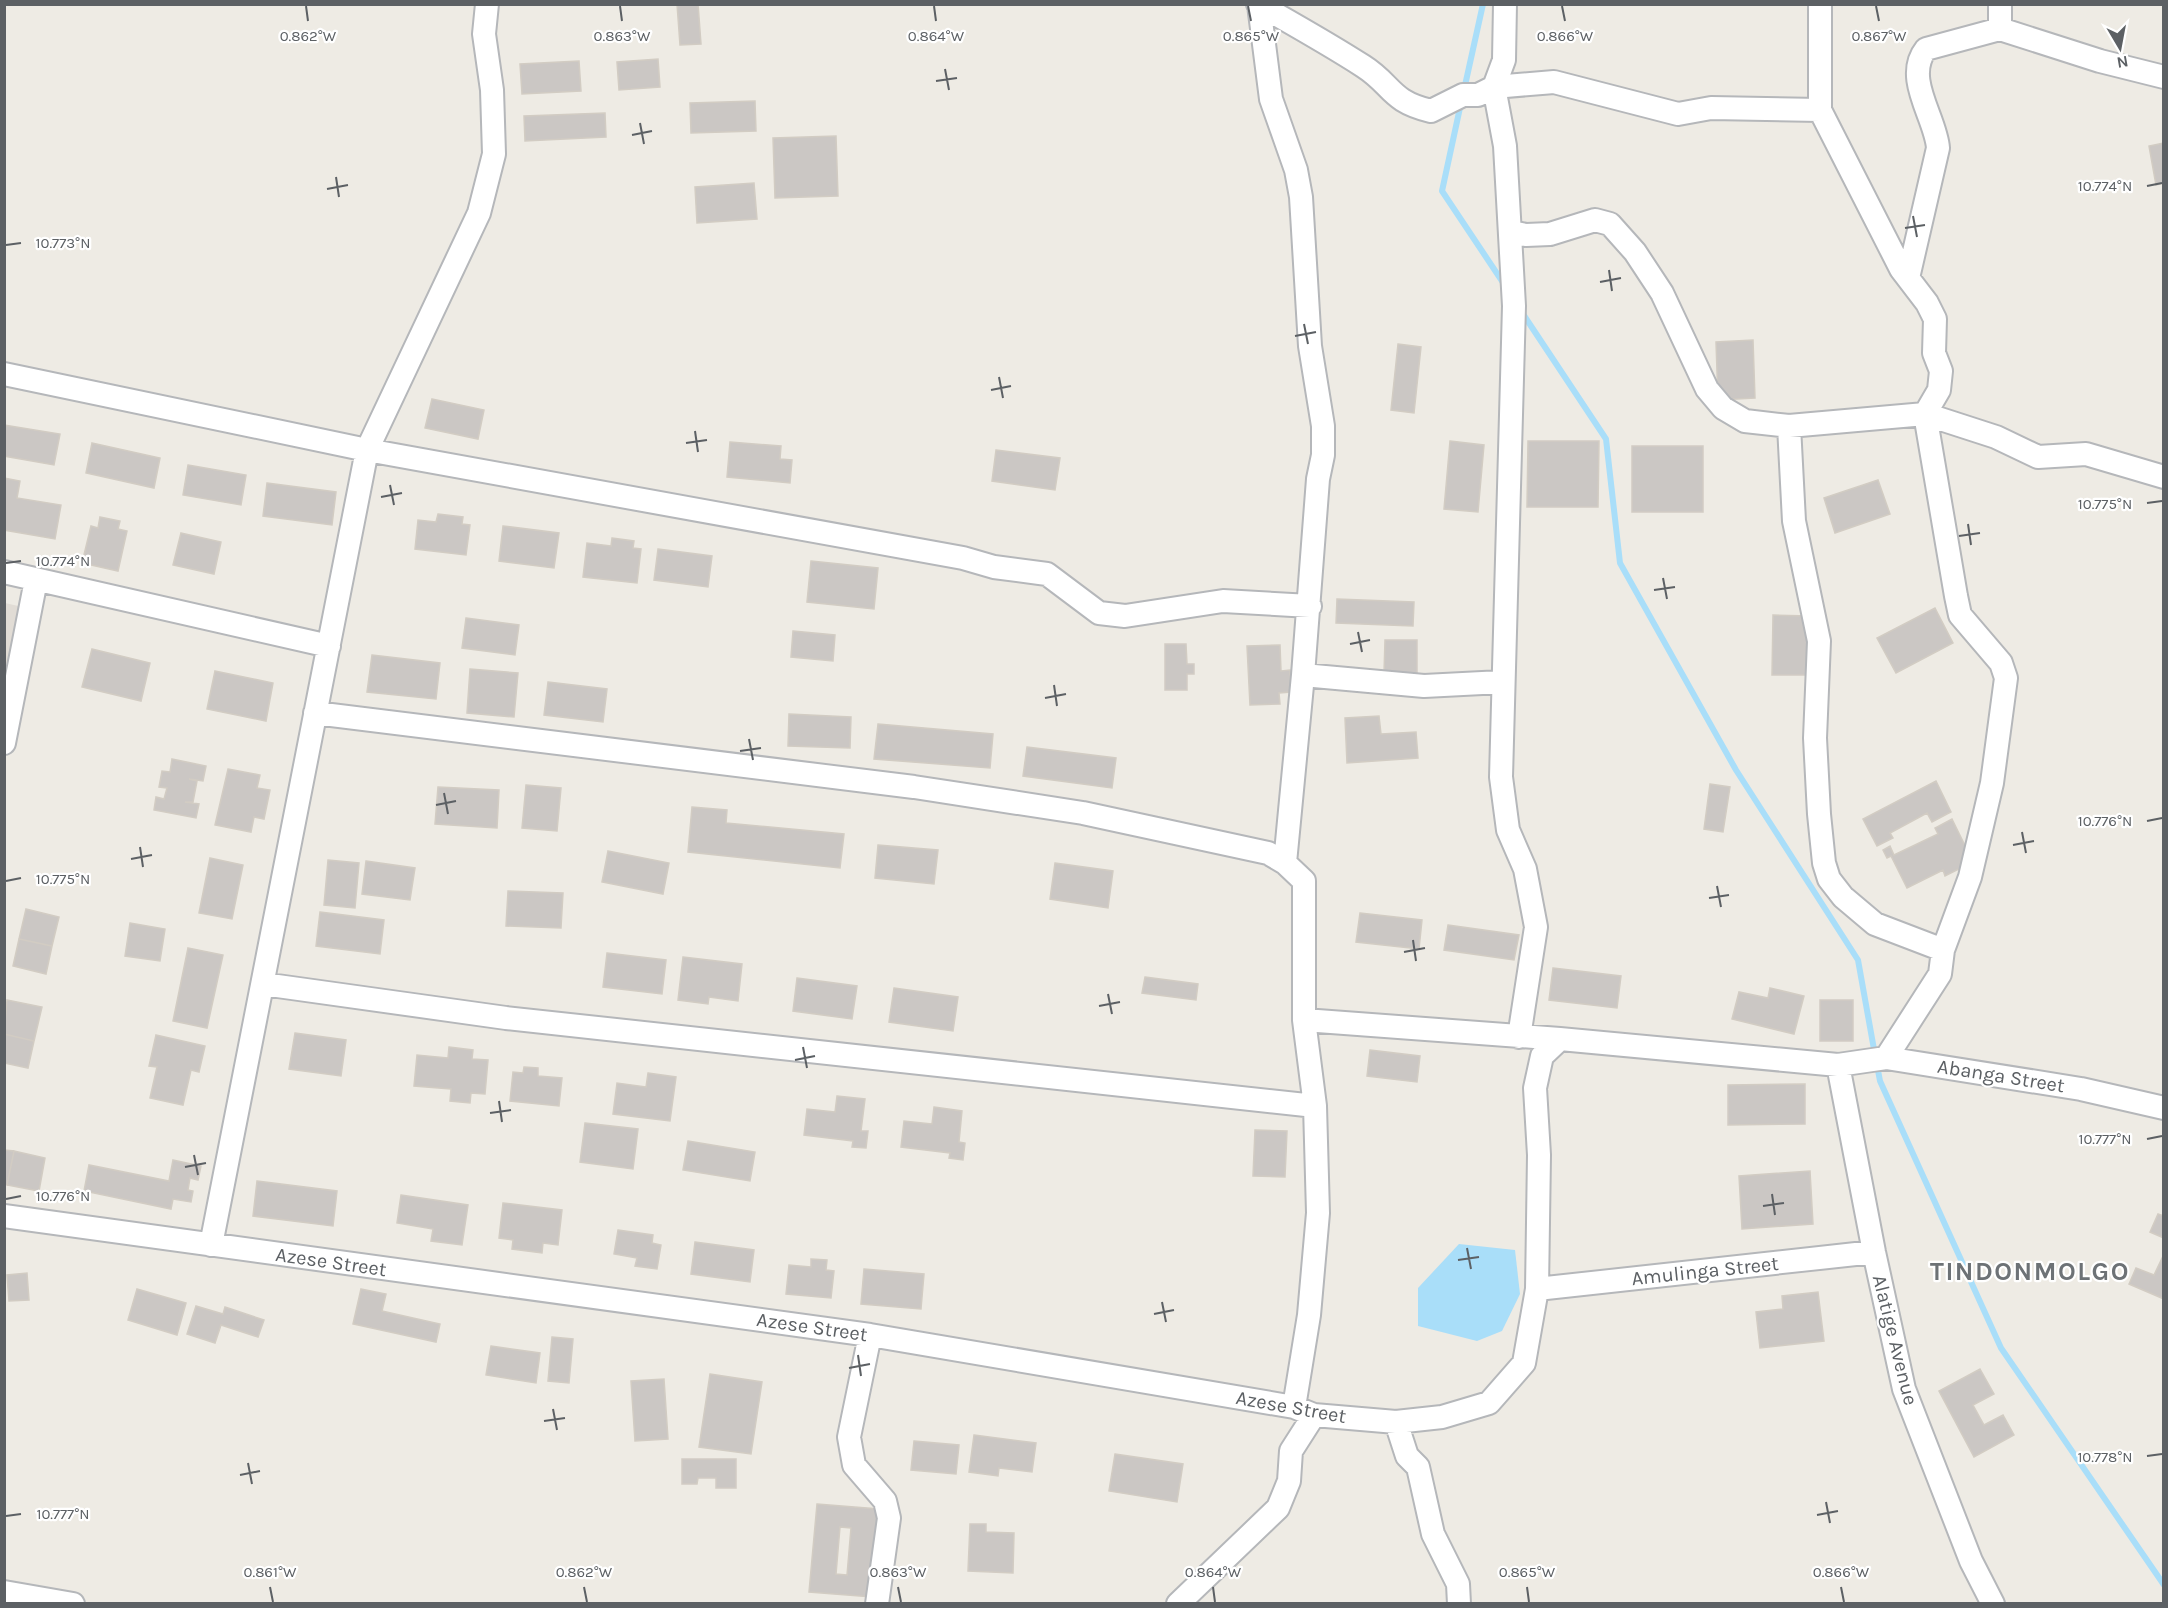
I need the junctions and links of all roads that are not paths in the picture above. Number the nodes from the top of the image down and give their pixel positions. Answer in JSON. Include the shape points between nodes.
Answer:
{"nodes":[{"id":1,"x":487,"y":4,"type":"edge"},
{"id":2,"x":1505,"y":4,"type":"edge"},
{"id":3,"x":1820,"y":4,"type":"edge"},
{"id":4,"x":2000,"y":4,"type":"edge"},
{"id":5,"x":1259,"y":5,"type":"edge"},
{"id":6,"x":2000,"y":29,"type":"junction"},
{"id":7,"x":2163,"y":77,"type":"edge"},
{"id":8,"x":1494,"y":87,"type":"junction"},
{"id":9,"x":1820,"y":110,"type":"junction"},
{"id":10,"x":1511,"y":232,"type":"junction"},
{"id":11,"x":1908,"y":278,"type":"junction"},
{"id":12,"x":4,"y":374,"type":"edge"},
{"id":13,"x":1925,"y":414,"type":"junction"},
{"id":14,"x":1790,"y":426,"type":"junction"},
{"id":15,"x":367,"y":450,"type":"junction"},
{"id":16,"x":2163,"y":477,"type":"edge"},
{"id":17,"x":4,"y":572,"type":"edge"},
{"id":18,"x":36,"y":580,"type":"junction"},
{"id":19,"x":1310,"y":606,"type":"junction"},
{"id":20,"x":329,"y":646,"type":"junction"},
{"id":21,"x":1303,"y":675,"type":"junction"},
{"id":22,"x":1502,"y":682,"type":"junction"},
{"id":23,"x":315,"y":713,"type":"junction"},
{"id":24,"x":4,"y":743,"type":"edge"},
{"id":25,"x":1285,"y":863,"type":"junction"},
{"id":26,"x":1943,"y":950,"type":"junction"},
{"id":27,"x":262,"y":984,"type":"junction"},
{"id":28,"x":1304,"y":1020,"type":"junction"},
{"id":29,"x":1519,"y":1037,"type":"junction"},
{"id":30,"x":1560,"y":1039,"type":"junction"},
{"id":31,"x":1887,"y":1058,"type":"junction"},
{"id":32,"x":1838,"y":1065,"type":"junction"},
{"id":33,"x":1315,"y":1106,"type":"junction"},
{"id":34,"x":2163,"y":1108,"type":"edge"},
{"id":35,"x":4,"y":1216,"type":"edge"},
{"id":36,"x":211,"y":1245,"type":"junction"},
{"id":37,"x":1874,"y":1252,"type":"junction"},
{"id":38,"x":1537,"y":1289,"type":"junction"},
{"id":39,"x":870,"y":1335,"type":"junction"},
{"id":40,"x":1304,"y":1411,"type":"junction"},
{"id":41,"x":1396,"y":1422,"type":"junction"},
{"id":42,"x":4,"y":1593,"type":"edge"},
{"id":43,"x":73,"y":1604,"type":"edge"},
{"id":44,"x":877,"y":1604,"type":"edge"},
{"id":45,"x":1178,"y":1604,"type":"edge"},
{"id":46,"x":1459,"y":1604,"type":"edge"},
{"id":47,"x":1993,"y":1604,"type":"edge"}],
"edges":[{"from":1,"to":15,"type":"street","via":[[484,34],[492,90],[494,154],[479,213]]},
{"from":2,"to":8,"type":"street","via":[[1504,60]]},
{"from":3,"to":9,"type":"street"},
{"from":4,"to":6,"type":"street"},
{"from":5,"to":8,"type":"street","via":[[1366,67],[1409,106],[1431,111],[1463,95],[1478,95]]},
{"from":5,"to":19,"type":"street","via":[[1271,99],[1301,196],[1310,346],[1323,426]]},
{"from":6,"to":7,"type":"street"},
{"from":6,"to":11,"type":"street","via":[[1926,49],[1922,54],[1919,82],[1938,148]]},
{"from":8,"to":9,"type":"street","via":[[1554,82],[1678,114],[1712,108]]},
{"from":8,"to":10,"type":"street","via":[[1505,146]]},
{"from":9,"to":11,"type":"street"},
{"from":10,"to":14,"type":"street","via":[[1550,234],[1595,220],[1610,224],[1662,292],[1707,389],[1723,408],[1745,421]]},
{"from":10,"to":22,"type":"street","via":[[1514,306]]},
{"from":11,"to":13,"type":"street","via":[[1935,319],[1934,353],[1941,371],[1939,390]]},
{"from":12,"to":15,"type":"street"},
{"from":13,"to":14,"type":"street"},
{"from":13,"to":16,"type":"street","via":[[1996,437],[2038,457],[2086,454]]},
{"from":13,"to":26,"type":"street","via":[[1960,615],[2001,663],[2006,678],[1987,804],[1970,877]]},
{"from":14,"to":26,"type":"street","via":[[1794,521],[1819,641],[1815,738],[1819,814],[1829,879],[1843,897],[1875,924]]},
{"from":15,"to":19,"type":"street","via":[[1047,574],[1099,613],[1125,616],[1223,601]]},
{"from":15,"to":20,"type":"street"},
{"from":17,"to":18,"type":"street"},
{"from":18,"to":20,"type":"street"},
{"from":18,"to":24,"type":"street"},
{"from":19,"to":21,"type":"street"},
{"from":20,"to":23,"type":"street"},
{"from":21,"to":22,"type":"street","via":[[1424,686]]},
{"from":21,"to":25,"type":"street"},
{"from":22,"to":29,"type":"street","via":[[1502,788],[1508,830],[1525,869],[1536,927]]},
{"from":23,"to":25,"type":"street","via":[[914,787],[1083,813],[1268,854]]},
{"from":23,"to":27,"type":"street"},
{"from":25,"to":28,"type":"street","via":[[1304,881]]},
{"from":26,"to":31,"type":"street","via":[[1940,974]]},
{"from":27,"to":33,"type":"street","via":[[506,1018]]},
{"from":27,"to":36,"type":"street"},
{"from":28,"to":29,"type":"street","name":"Abanga Street"},
{"from":28,"to":33,"type":"street"},
{"from":29,"to":30,"type":"street","name":"Abanga Street"},
{"from":30,"to":32,"type":"street","name":"Abanga Street"},
{"from":30,"to":38,"type":"street","name":"Azese Street","via":[[1542,1056],[1535,1088],[1539,1155]]},
{"from":31,"to":32,"type":"street","name":"Abanga Street"},
{"from":31,"to":34,"type":"street","name":"Abanga Street","via":[[2081,1089]]},
{"from":32,"to":37,"type":"street","name":"Alatige Avenue"},
{"from":33,"to":40,"type":"street","via":[[1318,1214]]},
{"from":35,"to":36,"type":"street","name":"Azese Street"},
{"from":36,"to":39,"type":"street","name":"Azese Street"},
{"from":37,"to":38,"type":"street","name":"Amulinga Street"},
{"from":37,"to":47,"type":"street","name":"Alatige Avenue","via":[[1904,1389],[1971,1561]]},
{"from":38,"to":41,"type":"street","name":"Azese Street","via":[[1524,1363],[1489,1403],[1442,1418]]},
{"from":39,"to":40,"type":"street","name":"Azese Street"},
{"from":39,"to":44,"type":"street","via":[[849,1437],[854,1465],[885,1501],[888,1518]]},
{"from":40,"to":41,"type":"street","name":"Azese Street"},
{"from":40,"to":45,"type":"street","via":[[1291,1451],[1289,1481],[1278,1508]]},
{"from":41,"to":46,"type":"street","via":[[1407,1456],[1418,1467],[1433,1534],[1458,1584]]},
{"from":42,"to":43,"type":"street"}]}
